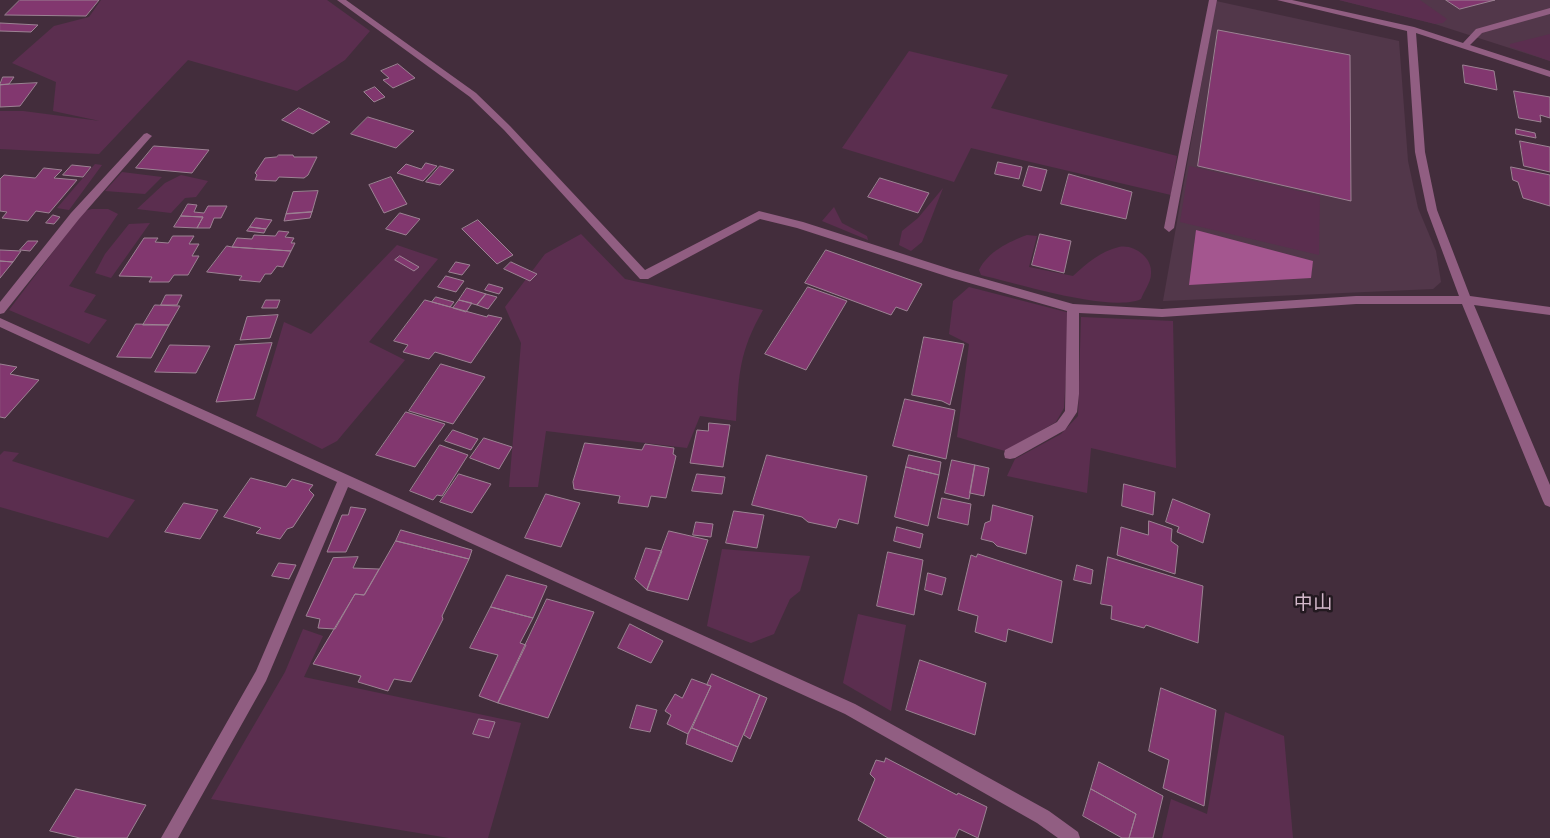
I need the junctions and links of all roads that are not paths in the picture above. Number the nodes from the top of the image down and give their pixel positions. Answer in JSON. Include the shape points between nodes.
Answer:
{"nodes":[{"id":1,"x":341,"y":0,"type":"edge"},
{"id":2,"x":1213,"y":0,"type":"edge"},
{"id":3,"x":1281,"y":0,"type":"edge"},
{"id":4,"x":1550,"y":11,"type":"edge"},
{"id":5,"x":1411,"y":29,"type":"junction"},
{"id":6,"x":1465,"y":46,"type":"junction"},
{"id":7,"x":1550,"y":74,"type":"edge"},
{"id":8,"x":147,"y":136,"type":"dead end"},
{"id":9,"x":1169,"y":228,"type":"dead end"},
{"id":10,"x":1466,"y":300,"type":"junction"},
{"id":11,"x":1073,"y":308,"type":"junction"},
{"id":12,"x":0,"y":310,"type":"edge"},
{"id":13,"x":1550,"y":311,"type":"edge"},
{"id":14,"x":0,"y":322,"type":"edge"},
{"id":15,"x":1010,"y":454,"type":"dead end"},
{"id":16,"x":345,"y":478,"type":"junction"},
{"id":17,"x":1550,"y":501,"type":"edge"},
{"id":18,"x":169,"y":838,"type":"edge"},
{"id":19,"x":1072,"y":838,"type":"edge"}],
"edges":[{"from":1,"to":11,"type":"street","via":[[473,95],[644,276],[758,215]]},
{"from":2,"to":9,"type":"street"},
{"from":3,"to":5,"type":"street"},
{"from":4,"to":6,"type":"street","via":[[1479,30]]},
{"from":5,"to":6,"type":"street"},
{"from":5,"to":10,"type":"street","via":[[1420,152],[1432,210]]},
{"from":6,"to":7,"type":"street"},
{"from":8,"to":12,"type":"street","via":[[75,216]]},
{"from":10,"to":11,"type":"street","via":[[1356,300],[1162,312]]},
{"from":10,"to":13,"type":"street"},
{"from":10,"to":17,"type":"street"},
{"from":11,"to":15,"type":"street","via":[[1074,394],[1071,412],[1060,426]]},
{"from":14,"to":16,"type":"street"},
{"from":16,"to":18,"type":"street","via":[[261,676]]},
{"from":16,"to":19,"type":"street","via":[[850,709],[1043,817]]}]}
